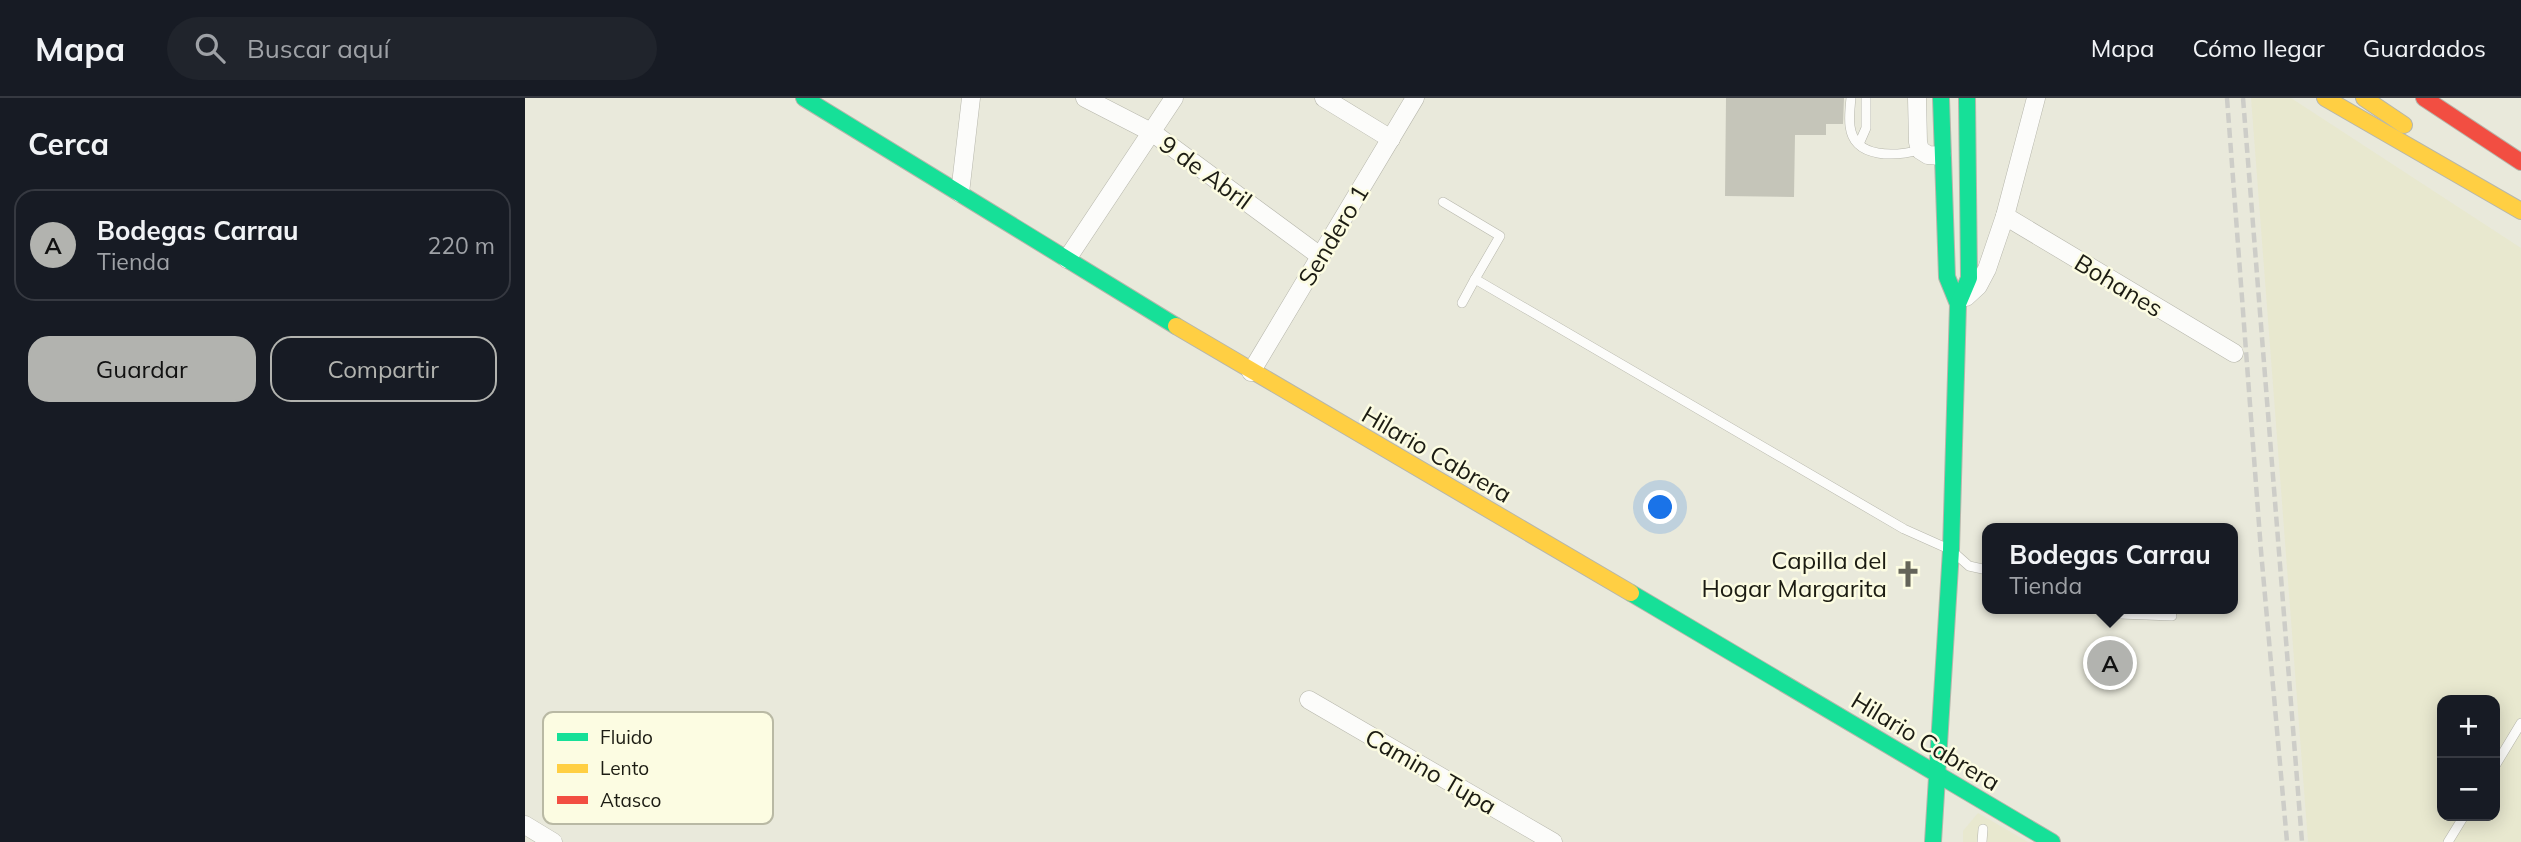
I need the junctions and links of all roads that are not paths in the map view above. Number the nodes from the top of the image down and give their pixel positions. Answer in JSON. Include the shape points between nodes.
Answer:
{"nodes":[{"id":1,"x":804,"y":98,"type":"edge"},
{"id":2,"x":971,"y":98,"type":"edge"},
{"id":3,"x":1085,"y":98,"type":"edge"},
{"id":4,"x":1174,"y":98,"type":"edge"},
{"id":5,"x":1324,"y":98,"type":"edge"},
{"id":6,"x":1415,"y":98,"type":"edge"},
{"id":7,"x":1851,"y":98,"type":"edge"},
{"id":8,"x":1866,"y":98,"type":"edge"},
{"id":9,"x":1917,"y":98,"type":"edge"},
{"id":10,"x":1941,"y":98,"type":"edge"},
{"id":11,"x":1967,"y":98,"type":"edge"},
{"id":12,"x":2036,"y":98,"type":"edge"},
{"id":13,"x":2325,"y":98,"type":"edge"},
{"id":14,"x":2364,"y":98,"type":"edge"},
{"id":15,"x":2424,"y":98,"type":"edge"},
{"id":16,"x":2453,"y":98,"type":"edge"},
{"id":17,"x":1153,"y":133,"type":"junction"},
{"id":18,"x":1391,"y":139,"type":"junction"},
{"id":19,"x":1859,"y":144,"type":"junction"},
{"id":20,"x":1920,"y":150,"type":"junction"},
{"id":21,"x":2521,"y":151,"type":"edge"},
{"id":22,"x":1942,"y":156,"type":"junction"},
{"id":23,"x":2521,"y":162,"type":"edge"},
{"id":24,"x":960,"y":193,"type":"junction"},
{"id":25,"x":1443,"y":202,"type":"dead end"},
{"id":26,"x":2521,"y":204,"type":"edge"},
{"id":27,"x":2521,"y":211,"type":"edge"},
{"id":28,"x":2005,"y":216,"type":"junction"},
{"id":29,"x":1320,"y":256,"type":"junction"},
{"id":30,"x":1067,"y":259,"type":"junction"},
{"id":31,"x":1475,"y":279,"type":"junction"},
{"id":32,"x":1462,"y":303,"type":"dead end"},
{"id":33,"x":1958,"y":304,"type":"junction"},
{"id":34,"x":2234,"y":353,"type":"dead end"},
{"id":35,"x":1251,"y":372,"type":"junction"},
{"id":36,"x":1951,"y":550,"type":"junction"},
{"id":37,"x":1982,"y":569,"type":"edge"},
{"id":38,"x":2120,"y":614,"type":"edge"},
{"id":39,"x":2172,"y":616,"type":"dead end"},
{"id":40,"x":1309,"y":700,"type":"dead end"},
{"id":41,"x":2521,"y":723,"type":"edge"},
{"id":42,"x":2500,"y":758,"type":"edge"},
{"id":43,"x":1936,"y":775,"type":"junction"},
{"id":44,"x":2461,"y":821,"type":"edge"},
{"id":45,"x":525,"y":825,"type":"edge"},
{"id":46,"x":1983,"y":828,"type":"dead end"},
{"id":47,"x":553,"y":842,"type":"edge"},
{"id":48,"x":1553,"y":842,"type":"edge"},
{"id":49,"x":1933,"y":842,"type":"edge"},
{"id":50,"x":1982,"y":842,"type":"edge"},
{"id":51,"x":2052,"y":842,"type":"edge"},
{"id":52,"x":2448,"y":842,"type":"edge"}],
"edges":[{"from":1,"to":24,"type":"main road","name":"Hilario Cabrera"},
{"from":2,"to":24,"type":"street"},
{"from":3,"to":17,"type":"street","name":"9 de Abril"},
{"from":4,"to":17,"type":"street"},
{"from":5,"to":18,"type":"street"},
{"from":6,"to":18,"type":"street","name":"Sendero 1"},
{"from":7,"to":19,"type":"lane","via":[[1849,129]]},
{"from":8,"to":19,"type":"lane","via":[[1866,128]]},
{"from":9,"to":20,"type":"street"},
{"from":10,"to":22,"type":"main road"},
{"from":11,"to":33,"type":"main road","via":[[1969,278]]},
{"from":12,"to":28,"type":"street"},
{"from":13,"to":27,"type":"main road"},
{"from":14,"to":26,"type":"main road"},
{"from":15,"to":23,"type":"main road"},
{"from":16,"to":21,"type":"main road"},
{"from":17,"to":29,"type":"street","name":"9 de Abril"},
{"from":17,"to":30,"type":"street"},
{"from":18,"to":29,"type":"street","name":"Sendero 1"},
{"from":19,"to":20,"type":"lane","via":[[1878,154]]},
{"from":20,"to":22,"type":"street"},
{"from":22,"to":33,"type":"main road","via":[[1947,277]]},
{"from":24,"to":30,"type":"main road","name":"Hilario Cabrera"},
{"from":25,"to":31,"type":"lane","via":[[1500,236]]},
{"from":28,"to":33,"type":"street","via":[[1978,286]]},
{"from":28,"to":34,"type":"street","name":"Bohanes"},
{"from":29,"to":35,"type":"street","name":"Sendero 1"},
{"from":30,"to":35,"type":"main road","name":"Hilario Cabrera"},
{"from":31,"to":32,"type":"lane"},
{"from":31,"to":36,"type":"lane","via":[[1904,530]]},
{"from":33,"to":36,"type":"main road"},
{"from":35,"to":43,"type":"main road","name":"Hilario Cabrera"},
{"from":36,"to":37,"type":"lane","via":[[1969,566]]},
{"from":36,"to":43,"type":"main road"},
{"from":38,"to":39,"type":"lane"},
{"from":40,"to":48,"type":"street","name":"Camino Tupa"},
{"from":41,"to":42,"type":"lane"},
{"from":43,"to":49,"type":"main road"},
{"from":43,"to":51,"type":"main road","name":"Hilario Cabrera"},
{"from":44,"to":52,"type":"lane"},
{"from":45,"to":47,"type":"street"},
{"from":46,"to":50,"type":"lane"}]}
